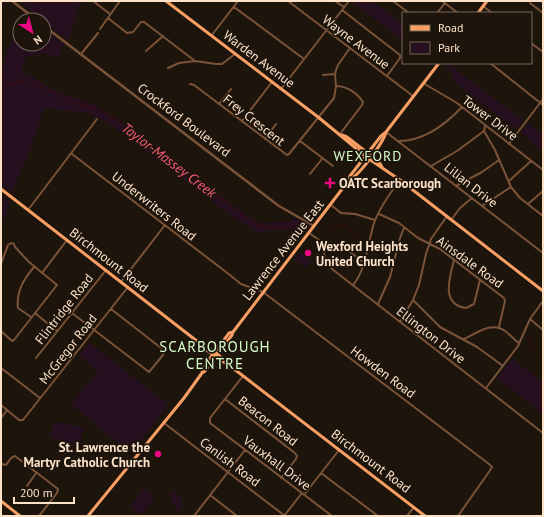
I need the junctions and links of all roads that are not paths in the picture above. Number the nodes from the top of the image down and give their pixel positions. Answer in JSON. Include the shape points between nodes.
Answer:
{"nodes":[{"id":1,"x":12,"y":1,"type":"edge"},
{"id":2,"x":93,"y":1,"type":"edge"},
{"id":3,"x":120,"y":1,"type":"edge"},
{"id":4,"x":166,"y":1,"type":"edge"},
{"id":5,"x":238,"y":1,"type":"edge"},
{"id":6,"x":288,"y":1,"type":"edge"},
{"id":7,"x":336,"y":1,"type":"edge"},
{"id":8,"x":349,"y":1,"type":"edge"},
{"id":9,"x":393,"y":1,"type":"edge"},
{"id":10,"x":442,"y":1,"type":"edge"},
{"id":11,"x":487,"y":1,"type":"edge"},
{"id":12,"x":445,"y":3,"type":"junction"},
{"id":13,"x":530,"y":3,"type":"dead end"},
{"id":14,"x":483,"y":6,"type":"junction"},
{"id":15,"x":234,"y":7,"type":"junction"},
{"id":16,"x":344,"y":7,"type":"junction"},
{"id":17,"x":342,"y":10,"type":"junction"},
{"id":18,"x":26,"y":12,"type":"edge"},
{"id":19,"x":408,"y":12,"type":"edge"},
{"id":20,"x":438,"y":12,"type":"edge"},
{"id":21,"x":457,"y":12,"type":"edge"},
{"id":22,"x":479,"y":12,"type":"edge"},
{"id":23,"x":491,"y":12,"type":"edge"},
{"id":24,"x":110,"y":14,"type":"junction"},
{"id":25,"x":543,"y":14,"type":"edge"},
{"id":26,"x":108,"y":18,"type":"junction"},
{"id":27,"x":100,"y":29,"type":"dead end"},
{"id":28,"x":326,"y":30,"type":"junction"},
{"id":29,"x":52,"y":32,"type":"edge"},
{"id":30,"x":98,"y":33,"type":"dead end"},
{"id":31,"x":212,"y":35,"type":"junction"},
{"id":32,"x":163,"y":36,"type":"junction"},
{"id":33,"x":532,"y":44,"type":"edge"},
{"id":34,"x":350,"y":48,"type":"junction"},
{"id":35,"x":146,"y":51,"type":"dead end"},
{"id":36,"x":543,"y":52,"type":"edge"},
{"id":37,"x":81,"y":54,"type":"junction"},
{"id":38,"x":235,"y":54,"type":"junction"},
{"id":39,"x":304,"y":59,"type":"junction"},
{"id":40,"x":195,"y":61,"type":"junction"},
{"id":41,"x":438,"y":64,"type":"edge"},
{"id":42,"x":491,"y":64,"type":"edge"},
{"id":43,"x":168,"y":68,"type":"dead end"},
{"id":44,"x":323,"y":74,"type":"dead end"},
{"id":45,"x":335,"y":74,"type":"junction"},
{"id":46,"x":386,"y":76,"type":"junction"},
{"id":47,"x":272,"y":82,"type":"junction"},
{"id":48,"x":423,"y":83,"type":"junction"},
{"id":49,"x":190,"y":84,"type":"dead end"},
{"id":50,"x":336,"y":86,"type":"junction"},
{"id":51,"x":231,"y":89,"type":"dead end"},
{"id":52,"x":281,"y":89,"type":"junction"},
{"id":53,"x":413,"y":97,"type":"junction"},
{"id":54,"x":543,"y":99,"type":"edge"},
{"id":55,"x":540,"y":102,"type":"junction"},
{"id":56,"x":219,"y":104,"type":"junction"},
{"id":57,"x":543,"y":105,"type":"edge"},
{"id":58,"x":462,"y":107,"type":"junction"},
{"id":59,"x":318,"y":117,"type":"junction"},
{"id":60,"x":97,"y":119,"type":"dead end"},
{"id":61,"x":242,"y":121,"type":"junction"},
{"id":62,"x":276,"y":124,"type":"dead end"},
{"id":63,"x":485,"y":126,"type":"junction"},
{"id":64,"x":484,"y":130,"type":"junction"},
{"id":65,"x":386,"y":132,"type":"junction"},
{"id":66,"x":340,"y":134,"type":"junction"},
{"id":67,"x":265,"y":139,"type":"junction"},
{"id":68,"x":300,"y":141,"type":"junction"},
{"id":69,"x":398,"y":141,"type":"junction"},
{"id":70,"x":509,"y":144,"type":"junction"},
{"id":71,"x":72,"y":154,"type":"junction"},
{"id":72,"x":366,"y":154,"type":"junction"},
{"id":73,"x":370,"y":157,"type":"junction"},
{"id":74,"x":322,"y":159,"type":"junction"},
{"id":75,"x":499,"y":160,"type":"junction"},
{"id":76,"x":531,"y":161,"type":"junction"},
{"id":77,"x":332,"y":166,"type":"dead end"},
{"id":78,"x":431,"y":166,"type":"junction"},
{"id":79,"x":543,"y":170,"type":"edge"},
{"id":80,"x":310,"y":174,"type":"dead end"},
{"id":81,"x":349,"y":180,"type":"junction"},
{"id":82,"x":400,"y":180,"type":"junction"},
{"id":83,"x":509,"y":181,"type":"junction"},
{"id":84,"x":456,"y":186,"type":"junction"},
{"id":85,"x":511,"y":187,"type":"junction"},
{"id":86,"x":1,"y":190,"type":"edge"},
{"id":87,"x":543,"y":191,"type":"edge"},
{"id":88,"x":472,"y":198,"type":"junction"},
{"id":89,"x":528,"y":204,"type":"junction"},
{"id":90,"x":331,"y":205,"type":"junction"},
{"id":91,"x":482,"y":206,"type":"junction"},
{"id":92,"x":28,"y":210,"type":"junction"},
{"id":93,"x":379,"y":214,"type":"junction"},
{"id":94,"x":447,"y":216,"type":"junction"},
{"id":95,"x":543,"y":216,"type":"edge"},
{"id":96,"x":375,"y":220,"type":"junction"},
{"id":97,"x":451,"y":220,"type":"junction"},
{"id":98,"x":165,"y":225,"type":"junction"},
{"id":99,"x":314,"y":226,"type":"junction"},
{"id":100,"x":404,"y":228,"type":"junction"},
{"id":101,"x":308,"y":232,"type":"junction"},
{"id":102,"x":67,"y":240,"type":"junction"},
{"id":103,"x":322,"y":242,"type":"junction"},
{"id":104,"x":430,"y":244,"type":"junction"},
{"id":105,"x":543,"y":253,"type":"edge"},
{"id":106,"x":454,"y":260,"type":"junction"},
{"id":107,"x":364,"y":262,"type":"junction"},
{"id":108,"x":1,"y":264,"type":"edge"},
{"id":109,"x":34,"y":267,"type":"junction"},
{"id":110,"x":106,"y":270,"type":"junction"},
{"id":111,"x":42,"y":273,"type":"junction"},
{"id":112,"x":480,"y":280,"type":"junction"},
{"id":113,"x":121,"y":282,"type":"junction"},
{"id":114,"x":353,"y":285,"type":"junction"},
{"id":115,"x":128,"y":287,"type":"junction"},
{"id":116,"x":543,"y":291,"type":"edge"},
{"id":117,"x":263,"y":292,"type":"junction"},
{"id":118,"x":413,"y":300,"type":"junction"},
{"id":119,"x":543,"y":301,"type":"edge"},
{"id":120,"x":378,"y":304,"type":"junction"},
{"id":121,"x":111,"y":309,"type":"junction"},
{"id":122,"x":35,"y":313,"type":"junction"},
{"id":123,"x":72,"y":313,"type":"junction"},
{"id":124,"x":31,"y":318,"type":"junction"},
{"id":125,"x":530,"y":319,"type":"junction"},
{"id":126,"x":400,"y":322,"type":"junction"},
{"id":127,"x":498,"y":327,"type":"junction"},
{"id":128,"x":94,"y":330,"type":"junction"},
{"id":129,"x":543,"y":330,"type":"edge"},
{"id":130,"x":1,"y":331,"type":"edge"},
{"id":131,"x":57,"y":331,"type":"junction"},
{"id":132,"x":464,"y":339,"type":"junction"},
{"id":133,"x":519,"y":343,"type":"junction"},
{"id":134,"x":215,"y":355,"type":"junction"},
{"id":135,"x":36,"y":358,"type":"dead end"},
{"id":136,"x":503,"y":366,"type":"junction"},
{"id":137,"x":1,"y":368,"type":"edge"},
{"id":138,"x":243,"y":376,"type":"junction"},
{"id":139,"x":486,"y":388,"type":"junction"},
{"id":140,"x":40,"y":398,"type":"junction"},
{"id":141,"x":225,"y":399,"type":"junction"},
{"id":142,"x":1,"y":405,"type":"edge"},
{"id":143,"x":7,"y":410,"type":"junction"},
{"id":144,"x":1,"y":418,"type":"edge"},
{"id":145,"x":164,"y":422,"type":"junction"},
{"id":146,"x":543,"y":433,"type":"edge"},
{"id":147,"x":245,"y":450,"type":"junction"},
{"id":148,"x":339,"y":450,"type":"junction"},
{"id":149,"x":1,"y":464,"type":"edge"},
{"id":150,"x":228,"y":472,"type":"junction"},
{"id":151,"x":36,"y":473,"type":"junction"},
{"id":152,"x":321,"y":473,"type":"junction"},
{"id":153,"x":282,"y":478,"type":"junction"},
{"id":154,"x":27,"y":486,"type":"dead end"},
{"id":155,"x":303,"y":494,"type":"junction"},
{"id":156,"x":210,"y":495,"type":"junction"},
{"id":157,"x":1,"y":501,"type":"edge"},
{"id":158,"x":414,"y":507,"type":"junction"},
{"id":159,"x":20,"y":516,"type":"edge"},
{"id":160,"x":39,"y":516,"type":"edge"},
{"id":161,"x":88,"y":516,"type":"edge"},
{"id":162,"x":194,"y":516,"type":"edge"},
{"id":163,"x":237,"y":516,"type":"edge"},
{"id":164,"x":285,"y":516,"type":"edge"},
{"id":165,"x":332,"y":516,"type":"edge"},
{"id":166,"x":378,"y":516,"type":"edge"},
{"id":167,"x":407,"y":516,"type":"edge"},
{"id":168,"x":425,"y":516,"type":"edge"},
{"id":169,"x":458,"y":516,"type":"edge"}],
"edges":[{"from":1,"to":18,"type":"street"},
{"from":2,"to":24,"type":"street"},
{"from":3,"to":24,"type":"street"},
{"from":4,"to":31,"type":"main road","name":"Warden Avenue"},
{"from":5,"to":15,"type":"street"},
{"from":6,"to":28,"type":"street","name":"Wayne Avenue"},
{"from":7,"to":16,"type":"street"},
{"from":8,"to":16,"type":"street"},
{"from":9,"to":19,"type":"street"},
{"from":10,"to":12,"type":"street"},
{"from":11,"to":14,"type":"main road"},
{"from":12,"to":20,"type":"street"},
{"from":12,"to":21,"type":"street"},
{"from":13,"to":25,"type":"street"},
{"from":14,"to":22,"type":"main road"},
{"from":14,"to":23,"type":"street"},
{"from":15,"to":31,"type":"street"},
{"from":15,"to":39,"type":"street"},
{"from":16,"to":17,"type":"street"},
{"from":17,"to":28,"type":"street"},
{"from":17,"to":46,"type":"street","via":[[400,55]]},
{"from":24,"to":26,"type":"street"},
{"from":26,"to":27,"type":"street"},
{"from":26,"to":32,"type":"street","via":[[127,33],[144,22]]},
{"from":28,"to":34,"type":"street","name":"Wayne Avenue"},
{"from":28,"to":39,"type":"street"},
{"from":29,"to":37,"type":"street","name":"Crockford Boulevard"},
{"from":30,"to":37,"type":"street"},
{"from":31,"to":38,"type":"main road","name":"Warden Avenue"},
{"from":32,"to":35,"type":"street"},
{"from":32,"to":40,"type":"street"},
{"from":33,"to":36,"type":"street"},
{"from":34,"to":45,"type":"street"},
{"from":34,"to":46,"type":"street","name":"Wayne Avenue"},
{"from":37,"to":99,"type":"street","name":"Crockford Boulevard","via":[[279,206]]},
{"from":38,"to":40,"type":"street","via":[[222,64]]},
{"from":38,"to":47,"type":"main road","name":"Warden Avenue"},
{"from":39,"to":52,"type":"street"},
{"from":40,"to":43,"type":"street","via":[[179,63]]},
{"from":41,"to":48,"type":"main road","name":"Lawrence Avenue East"},
{"from":42,"to":55,"type":"street"},
{"from":44,"to":45,"type":"street"},
{"from":45,"to":50,"type":"street"},
{"from":46,"to":53,"type":"street","name":"Wayne Avenue"},
{"from":47,"to":52,"type":"main road","name":"Warden Avenue"},
{"from":47,"to":61,"type":"street"},
{"from":48,"to":53,"type":"main road","name":"Lawrence Avenue East"},
{"from":48,"to":58,"type":"street","name":"Tower Drive"},
{"from":49,"to":56,"type":"street","name":"Frey Crescent"},
{"from":50,"to":59,"type":"street","name":"Frey Crescent","via":[[334,98]]},
{"from":50,"to":66,"type":"street","via":[[344,86],[363,102]]},
{"from":51,"to":56,"type":"street"},
{"from":52,"to":59,"type":"main road","name":"Warden Avenue"},
{"from":53,"to":65,"type":"main road","name":"Lawrence Avenue East"},
{"from":54,"to":55,"type":"street"},
{"from":55,"to":57,"type":"street"},
{"from":55,"to":70,"type":"street"},
{"from":56,"to":61,"type":"street","name":"Frey Crescent"},
{"from":58,"to":63,"type":"street","name":"Tower Drive"},
{"from":58,"to":69,"type":"street","via":[[442,125],[423,136]]},
{"from":59,"to":66,"type":"main road","name":"Warden Avenue"},
{"from":59,"to":68,"type":"street","name":"Frey Crescent"},
{"from":60,"to":71,"type":"street"},
{"from":61,"to":67,"type":"street","name":"Frey Crescent"},
{"from":62,"to":67,"type":"street"},
{"from":63,"to":64,"type":"street"},
{"from":63,"to":70,"type":"street","name":"Tower Drive"},
{"from":64,"to":75,"type":"street"},
{"from":64,"to":78,"type":"street","via":[[457,151]]},
{"from":65,"to":69,"type":"street","name":"Lilian Drive"},
{"from":65,"to":72,"type":"main road","name":"Lawrence Avenue East"},
{"from":65,"to":73,"type":"main road","name":"Lawrence Avenue East","via":[[384,139]]},
{"from":66,"to":72,"type":"main road","name":"Warden Avenue"},
{"from":67,"to":68,"type":"street","name":"Frey Crescent","via":[[287,155]]},
{"from":68,"to":74,"type":"street"},
{"from":69,"to":78,"type":"street","name":"Lilian Drive"},
{"from":70,"to":76,"type":"street","name":"Tower Drive"},
{"from":71,"to":92,"type":"street"},
{"from":71,"to":98,"type":"street","name":"Underwriters Road"},
{"from":72,"to":73,"type":"main road","name":"Warden Avenue"},
{"from":72,"to":81,"type":"main road","name":"Lawrence Avenue East"},
{"from":73,"to":81,"type":"main road","name":"Lawrence Avenue East","via":[[354,178]]},
{"from":73,"to":82,"type":"main road","name":"Warden Avenue"},
{"from":74,"to":77,"type":"street"},
{"from":74,"to":80,"type":"street"},
{"from":75,"to":83,"type":"street"},
{"from":75,"to":84,"type":"street"},
{"from":76,"to":79,"type":"street","name":"Tower Drive"},
{"from":76,"to":83,"type":"street"},
{"from":78,"to":84,"type":"street","name":"Lilian Drive"},
{"from":81,"to":90,"type":"main road","name":"Lawrence Avenue East"},
{"from":82,"to":93,"type":"street","via":[[384,202]]},
{"from":82,"to":94,"type":"main road","name":"Warden Avenue"},
{"from":83,"to":85,"type":"street"},
{"from":84,"to":88,"type":"street","name":"Lilian Drive"},
{"from":85,"to":89,"type":"street"},
{"from":85,"to":91,"type":"street"},
{"from":86,"to":92,"type":"main road","name":"Birchmount Road"},
{"from":87,"to":89,"type":"street"},
{"from":88,"to":91,"type":"street","name":"Lilian Drive"},
{"from":88,"to":97,"type":"street"},
{"from":89,"to":95,"type":"street"},
{"from":90,"to":96,"type":"street","via":[[341,213]]},
{"from":90,"to":99,"type":"main road","name":"Lawrence Avenue East"},
{"from":91,"to":105,"type":"street","name":"Lilian Drive"},
{"from":92,"to":102,"type":"main road","name":"Birchmount Road"},
{"from":93,"to":96,"type":"street"},
{"from":93,"to":100,"type":"street","name":"Ainsdale Road","via":[[400,223]]},
{"from":94,"to":97,"type":"main road","name":"Warden Avenue"},
{"from":94,"to":104,"type":"street"},
{"from":96,"to":107,"type":"street"},
{"from":97,"to":116,"type":"main road","name":"Warden Avenue"},
{"from":98,"to":113,"type":"street"},
{"from":98,"to":117,"type":"street","name":"Underwriters Road","via":[[241,284]]},
{"from":99,"to":101,"type":"main road","name":"Lawrence Avenue East"},
{"from":100,"to":104,"type":"street","name":"Ainsdale Road"},
{"from":100,"to":120,"type":"street","via":[[390,277]]},
{"from":101,"to":103,"type":"street"},
{"from":101,"to":117,"type":"main road","name":"Lawrence Avenue East"},
{"from":102,"to":110,"type":"main road","name":"Birchmount Road"},
{"from":102,"to":111,"type":"street"},
{"from":103,"to":107,"type":"street","via":[[344,248]]},
{"from":103,"to":114,"type":"street","name":"Ellington Drive","via":[[324,258],[328,265]]},
{"from":104,"to":106,"type":"street","name":"Ainsdale Road"},
{"from":104,"to":118,"type":"street"},
{"from":106,"to":112,"type":"street","name":"Ainsdale Road"},
{"from":106,"to":112,"type":"street","via":[[448,293],[458,306],[466,308],[474,304]]},
{"from":107,"to":114,"type":"street"},
{"from":108,"to":109,"type":"street","via":[[11,243]]},
{"from":109,"to":111,"type":"street"},
{"from":109,"to":124,"type":"street","via":[[24,279],[17,301],[18,308]]},
{"from":110,"to":113,"type":"main road","name":"Birchmount Road"},
{"from":110,"to":123,"type":"street","name":"Flintridge Road"},
{"from":111,"to":122,"type":"street","via":[[57,285]]},
{"from":112,"to":127,"type":"street","name":"Ainsdale Road","via":[[505,300]]},
{"from":113,"to":115,"type":"main road","name":"Birchmount Road"},
{"from":114,"to":120,"type":"street","name":"Ellington Drive"},
{"from":115,"to":121,"type":"street","name":"McGregor Road"},
{"from":115,"to":134,"type":"main road","name":"Birchmount Road","via":[[207,346]]},
{"from":117,"to":134,"type":"main road","name":"Lawrence Avenue East","via":[[233,332],[229,333]]},
{"from":117,"to":169,"type":"street","name":"Howden Road","via":[[491,466]]},
{"from":118,"to":126,"type":"street"},
{"from":118,"to":132,"type":"street","via":[[440,327]]},
{"from":119,"to":125,"type":"street"},
{"from":120,"to":126,"type":"street","name":"Ellington Drive"},
{"from":121,"to":128,"type":"street","name":"McGregor Road"},
{"from":121,"to":128,"type":"street","via":[[162,348],[163,355],[148,372]]},
{"from":122,"to":124,"type":"street"},
{"from":122,"to":131,"type":"street"},
{"from":123,"to":128,"type":"street"},
{"from":123,"to":131,"type":"street","name":"Flintridge Road"},
{"from":124,"to":130,"type":"street","via":[[13,341]]},
{"from":125,"to":129,"type":"street"},
{"from":125,"to":133,"type":"street"},
{"from":126,"to":139,"type":"street","name":"Ellington Drive"},
{"from":127,"to":132,"type":"street","via":[[486,328]]},
{"from":127,"to":133,"type":"street"},
{"from":128,"to":140,"type":"street","name":"McGregor Road"},
{"from":131,"to":135,"type":"street","name":"Flintridge Road"},
{"from":132,"to":136,"type":"street"},
{"from":133,"to":136,"type":"street"},
{"from":134,"to":138,"type":"main road","name":"Birchmount Road"},
{"from":134,"to":145,"type":"main road","name":"Lawrence Avenue East"},
{"from":136,"to":139,"type":"street"},
{"from":137,"to":140,"type":"street"},
{"from":138,"to":141,"type":"street"},
{"from":138,"to":148,"type":"main road","name":"Birchmount Road"},
{"from":139,"to":146,"type":"street","name":"Ellington Drive"},
{"from":140,"to":143,"type":"street","name":"McGregor Road","via":[[21,421]]},
{"from":141,"to":147,"type":"street","name":"Vauxhall Drive","via":[[210,418],[211,424]]},
{"from":141,"to":153,"type":"street","name":"Beacon Road","via":[[295,453],[296,459]]},
{"from":142,"to":143,"type":"street"},
{"from":143,"to":144,"type":"street"},
{"from":145,"to":150,"type":"street","name":"Canlish Road"},
{"from":145,"to":161,"type":"main road","name":"Lawrence Avenue East"},
{"from":147,"to":150,"type":"street"},
{"from":147,"to":153,"type":"street","name":"Vauxhall Drive"},
{"from":148,"to":152,"type":"street"},
{"from":148,"to":158,"type":"main road","name":"Birchmount Road"},
{"from":149,"to":151,"type":"street","via":[[6,465],[14,456]]},
{"from":150,"to":156,"type":"street"},
{"from":150,"to":164,"type":"street","name":"Canlish Road"},
{"from":151,"to":154,"type":"street"},
{"from":151,"to":160,"type":"street","via":[[58,489]]},
{"from":152,"to":155,"type":"street"},
{"from":152,"to":166,"type":"street"},
{"from":153,"to":155,"type":"street","name":"Vauxhall Drive"},
{"from":155,"to":164,"type":"street"},
{"from":155,"to":165,"type":"street","name":"Vauxhall Drive"},
{"from":156,"to":162,"type":"street"},
{"from":156,"to":163,"type":"street"},
{"from":157,"to":159,"type":"main road"},
{"from":158,"to":167,"type":"street"},
{"from":158,"to":168,"type":"main road","name":"Birchmount Road"}]}
